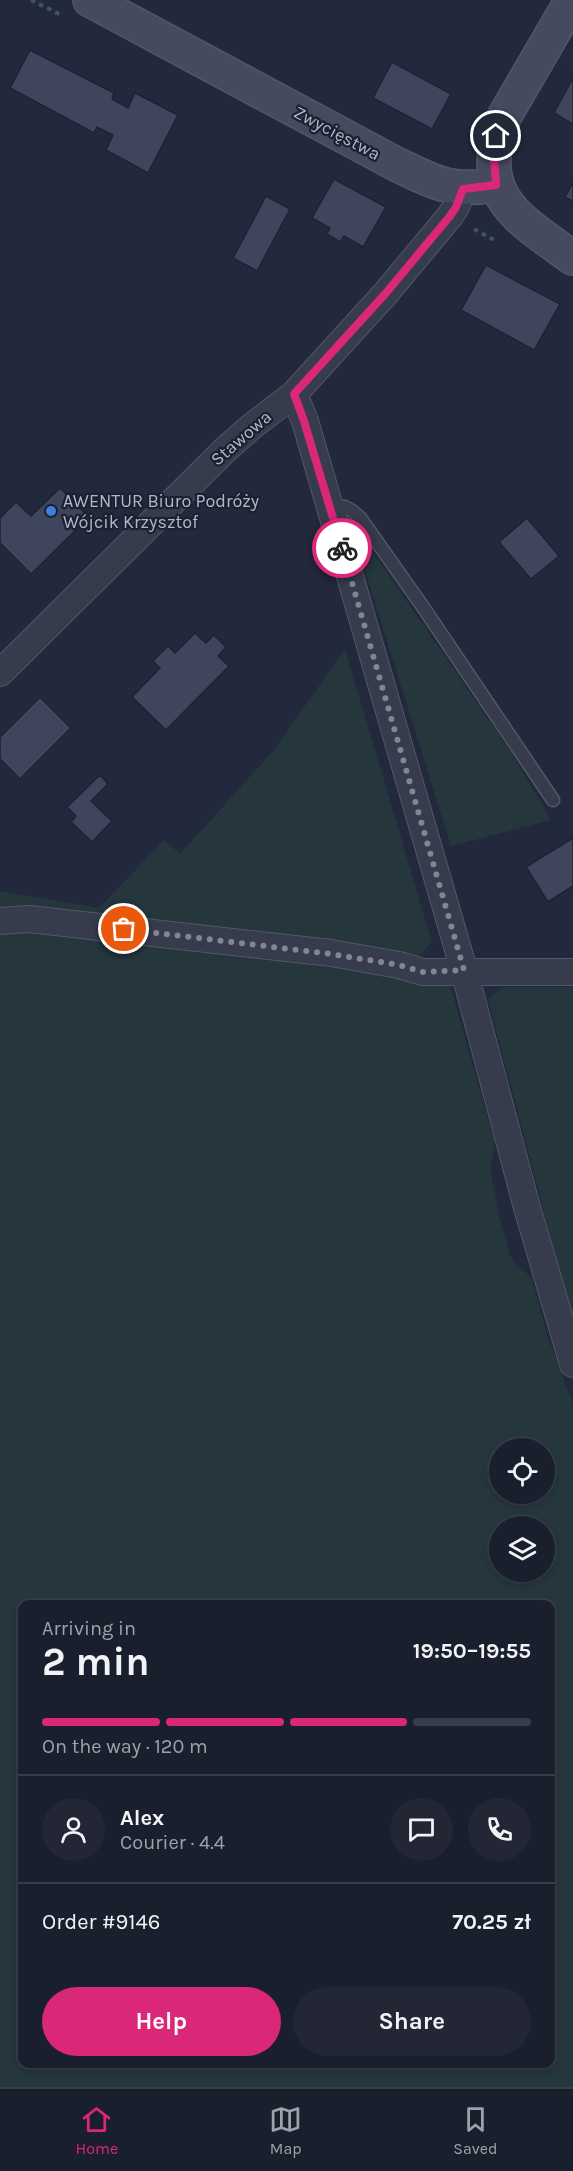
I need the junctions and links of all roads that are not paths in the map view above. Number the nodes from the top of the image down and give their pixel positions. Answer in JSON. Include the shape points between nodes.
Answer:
{"nodes":[{"id":1,"x":90,"y":0,"type":"edge"},
{"id":2,"x":572,"y":0,"type":"edge"},
{"id":3,"x":496,"y":185,"type":"junction"},
{"id":4,"x":463,"y":189,"type":"junction"},
{"id":5,"x":573,"y":258,"type":"edge"},
{"id":6,"x":294,"y":394,"type":"junction"},
{"id":7,"x":330,"y":506,"type":"junction"},
{"id":8,"x":0,"y":674,"type":"edge"},
{"id":9,"x":553,"y":800,"type":"dead end"},
{"id":10,"x":0,"y":921,"type":"edge"},
{"id":11,"x":464,"y":970,"type":"junction"},
{"id":12,"x":573,"y":972,"type":"edge"},
{"id":13,"x":573,"y":1364,"type":"edge"}],
"edges":[{"from":1,"to":4,"type":"main road","name":"Zwycięstwa","via":[[396,164],[440,185]]},
{"from":2,"to":3,"type":"main road","via":[[496,136]]},
{"from":3,"to":4,"type":"main road","name":"Zwycięstwa"},
{"from":3,"to":5,"type":"main road","via":[[508,207],[525,224]]},
{"from":4,"to":6,"type":"street","name":"Stawowa","via":[[450,216]]},
{"from":6,"to":7,"type":"street"},
{"from":6,"to":8,"type":"street","name":"Stawowa","via":[[225,450]]},
{"from":7,"to":9,"type":"lane","via":[[351,508],[361,519]]},
{"from":7,"to":11,"type":"street"},
{"from":10,"to":11,"type":"street","via":[[29,919],[296,949],[423,972]]},
{"from":11,"to":12,"type":"street"},
{"from":11,"to":13,"type":"street"}]}
